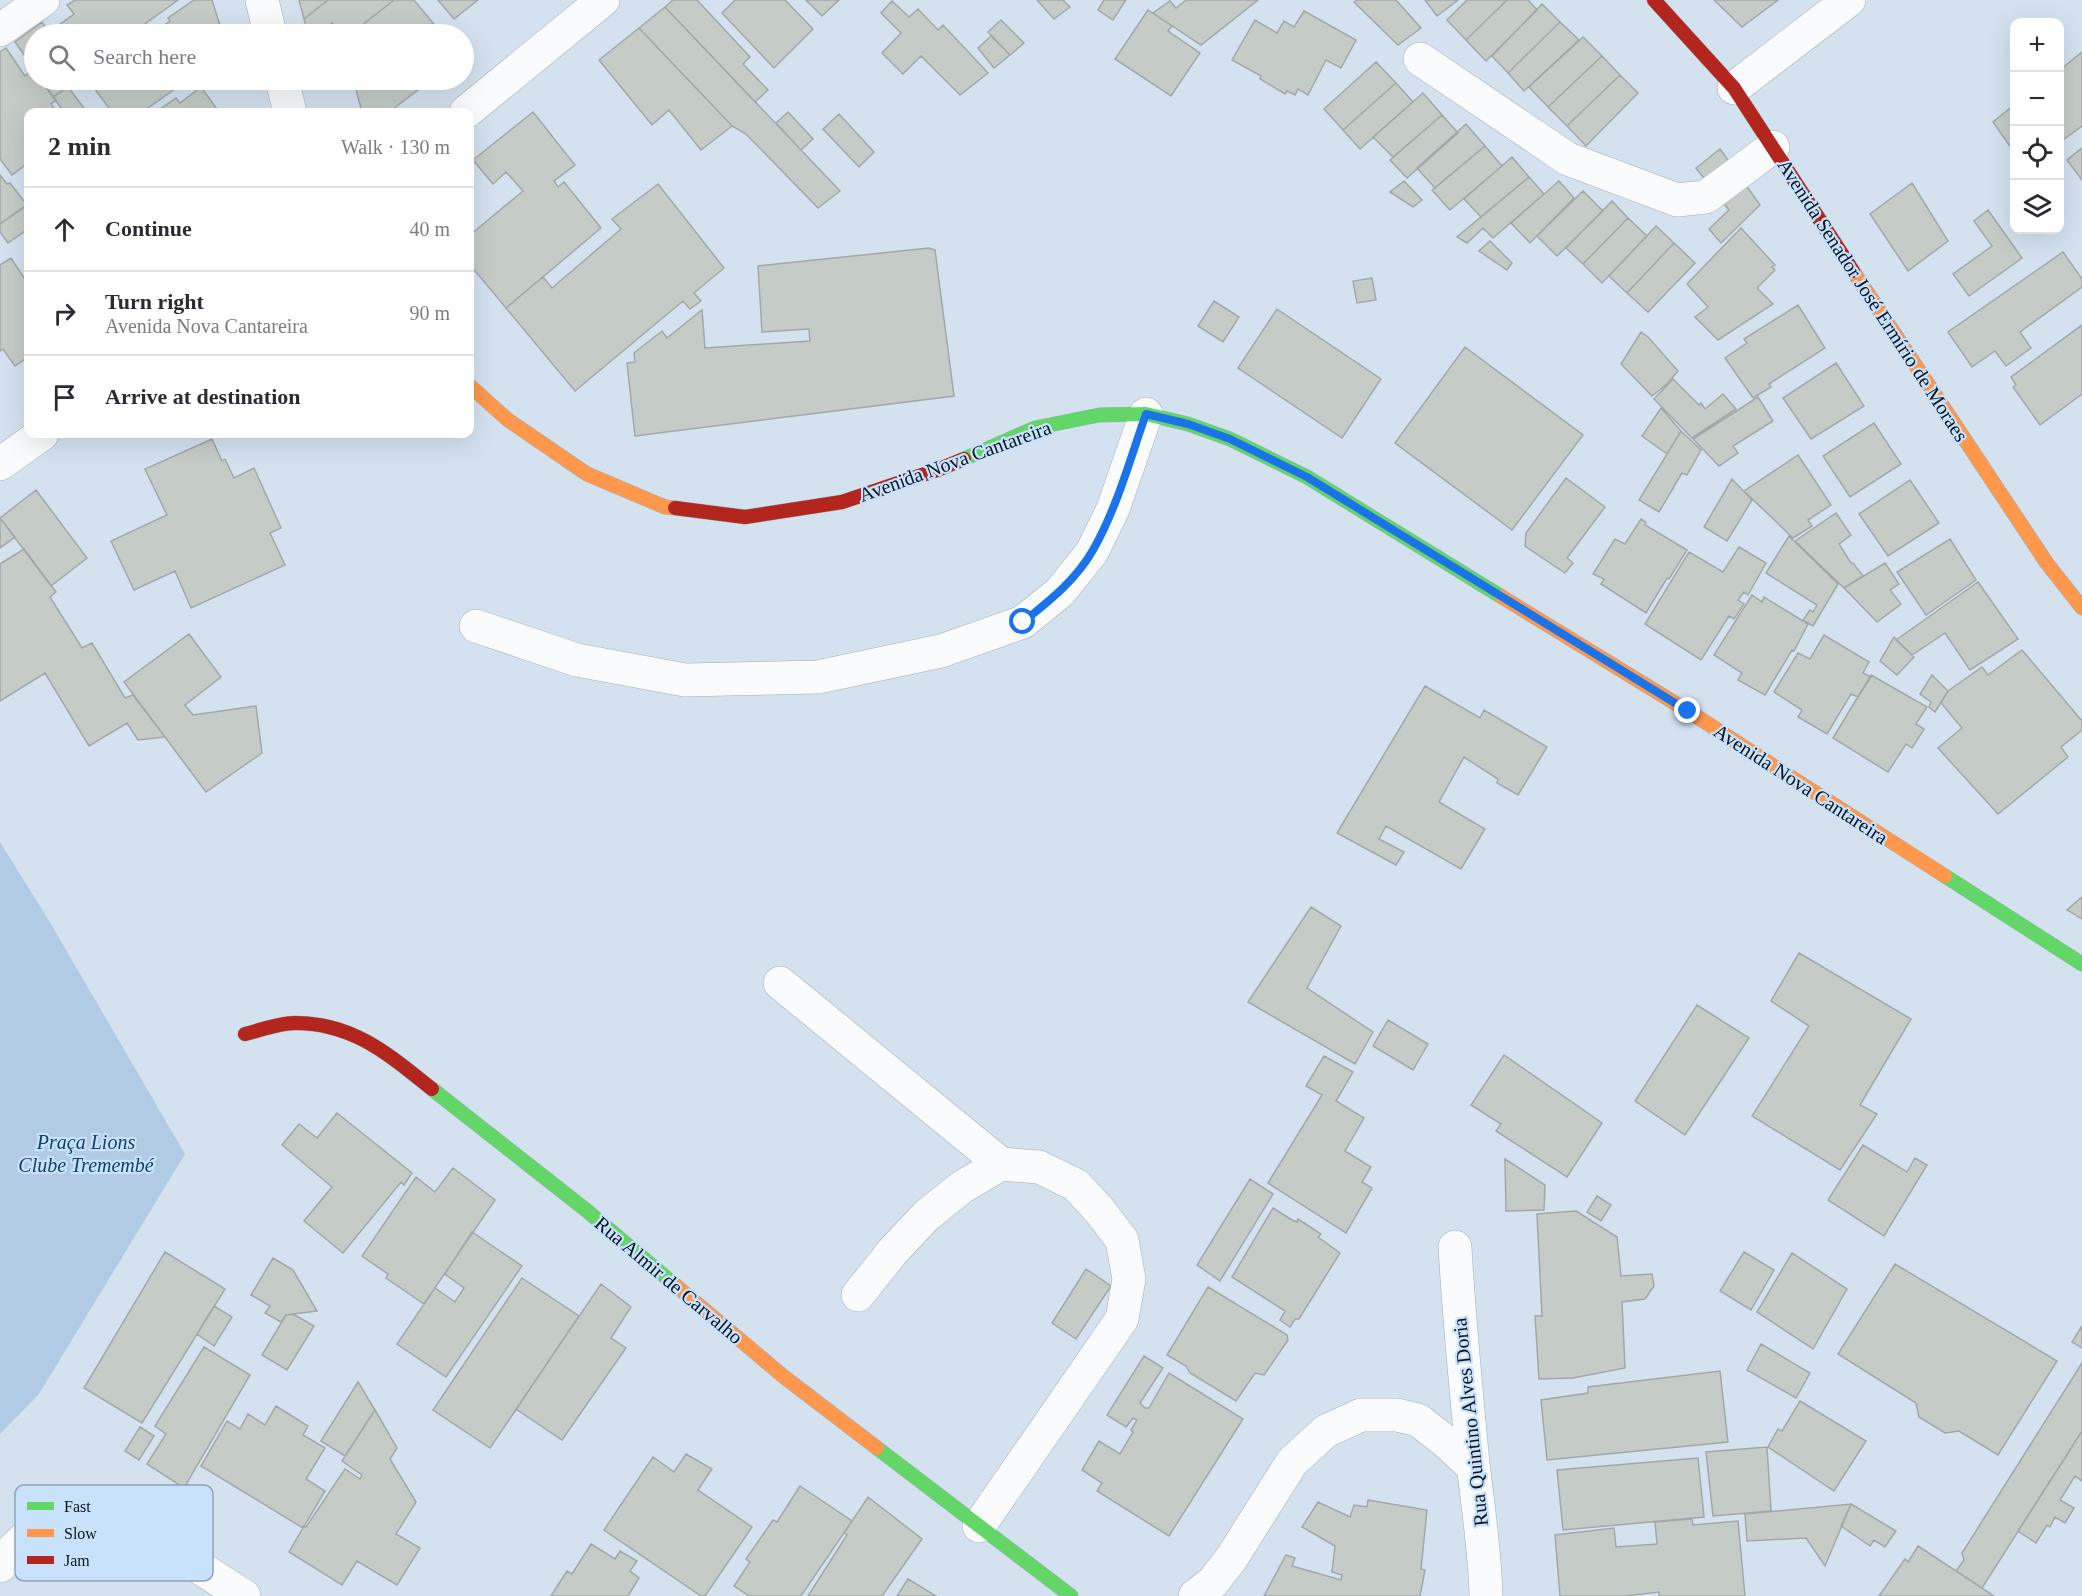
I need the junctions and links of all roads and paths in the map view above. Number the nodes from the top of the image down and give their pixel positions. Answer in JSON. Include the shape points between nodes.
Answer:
{"nodes":[{"id":1,"x":43,"y":0,"type":"edge"},
{"id":2,"x":262,"y":0,"type":"edge"},
{"id":3,"x":603,"y":0,"type":"edge"},
{"id":4,"x":1654,"y":0,"type":"edge"},
{"id":5,"x":1849,"y":0,"type":"edge"},
{"id":6,"x":268,"y":24,"type":"edge"},
{"id":7,"x":0,"y":30,"type":"edge"},
{"id":8,"x":1420,"y":59,"type":"dead end"},
{"id":9,"x":1734,"y":88,"type":"junction"},
{"id":10,"x":284,"y":90,"type":"edge"},
{"id":11,"x":289,"y":108,"type":"edge"},
{"id":12,"x":471,"y":108,"type":"edge"},
{"id":13,"x":1773,"y":147,"type":"junction"},
{"id":14,"x":474,"y":390,"type":"edge"},
{"id":15,"x":1146,"y":414,"type":"junction"},
{"id":16,"x":36,"y":438,"type":"edge"},
{"id":17,"x":0,"y":464,"type":"edge"},
{"id":18,"x":2082,"y":608,"type":"edge"},
{"id":19,"x":476,"y":626,"type":"dead end"},
{"id":20,"x":2082,"y":964,"type":"edge"},
{"id":21,"x":780,"y":983,"type":"dead end"},
{"id":22,"x":245,"y":1034,"type":"dead end"},
{"id":23,"x":1001,"y":1164,"type":"junction"},
{"id":24,"x":1455,"y":1247,"type":"dead end"},
{"id":25,"x":858,"y":1295,"type":"dead end"},
{"id":26,"x":1473,"y":1467,"type":"junction"},
{"id":27,"x":979,"y":1526,"type":"junction"},
{"id":28,"x":15,"y":1547,"type":"edge"},
{"id":29,"x":0,"y":1566,"type":"edge"},
{"id":30,"x":213,"y":1576,"type":"edge"},
{"id":31,"x":244,"y":1596,"type":"edge"},
{"id":32,"x":1071,"y":1596,"type":"edge"},
{"id":33,"x":1195,"y":1596,"type":"edge"},
{"id":34,"x":1486,"y":1596,"type":"edge"}],
"edges":[{"from":1,"to":7,"type":"street"},
{"from":2,"to":6,"type":"street"},
{"from":3,"to":12,"type":"street"},
{"from":4,"to":9,"type":"street","name":"Avenida Senador José Ermírio de Moraes"},
{"from":5,"to":9,"type":"street"},
{"from":8,"to":13,"type":"street","via":[[1568,159],[1677,200],[1706,197]]},
{"from":9,"to":13,"type":"street","name":"Avenida Senador José Ermírio de Moraes"},
{"from":10,"to":11,"type":"street"},
{"from":13,"to":18,"type":"street","name":"Avenida Senador José Ermírio de Moraes","via":[[2046,562]]},
{"from":14,"to":15,"type":"street","name":"Avenida Nova Cantareira","via":[[508,420],[587,474],[665,507],[745,517],[842,501],[938,470],[1035,428],[1100,415]]},
{"from":15,"to":19,"type":"street","via":[[1113,509],[1092,552],[1060,592],[1023,622],[941,651],[818,677],[685,680],[577,660]]},
{"from":15,"to":20,"type":"street","name":"Avenida Nova Cantareira","via":[[1230,439],[1307,477],[1688,711]]},
{"from":16,"to":17,"type":"street"},
{"from":21,"to":23,"type":"street"},
{"from":22,"to":27,"type":"street","name":"Rua Almir de Carvalho","via":[[294,1023],[335,1027],[377,1046],[586,1210],[783,1376]]},
{"from":23,"to":25,"type":"street","via":[[962,1187],[927,1215]]},
{"from":23,"to":27,"type":"street","via":[[1039,1167],[1076,1185],[1122,1240],[1130,1279],[1122,1319]]},
{"from":24,"to":26,"type":"street","name":"Rua Quintino Alves Doria"},
{"from":26,"to":33,"type":"street","via":[[1418,1420],[1397,1415],[1361,1415],[1326,1431],[1292,1462],[1231,1559],[1213,1582]]},
{"from":26,"to":34,"type":"street","name":"Rua Quintino Alves Doria"},
{"from":27,"to":32,"type":"street","name":"Rua Almir de Carvalho"},
{"from":28,"to":29,"type":"street"},
{"from":30,"to":31,"type":"street"}]}
